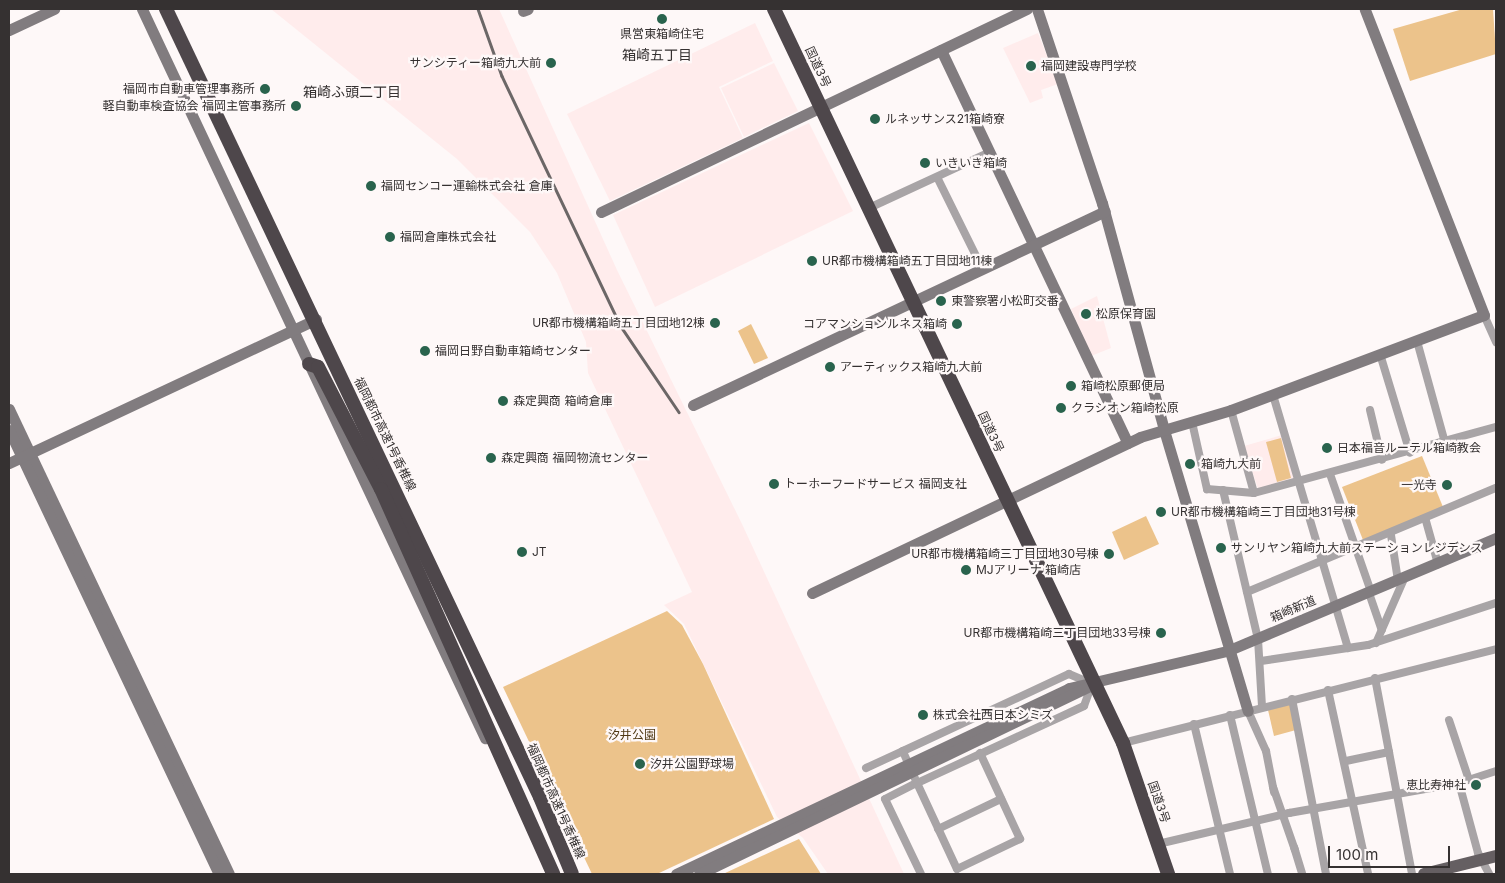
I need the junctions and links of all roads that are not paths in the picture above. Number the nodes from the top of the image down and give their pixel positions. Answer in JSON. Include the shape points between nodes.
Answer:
{"nodes":[{"id":1,"x":54,"y":9,"type":"edge"},
{"id":2,"x":142,"y":9,"type":"edge"},
{"id":3,"x":165,"y":9,"type":"edge"},
{"id":4,"x":774,"y":9,"type":"edge"},
{"id":5,"x":1027,"y":9,"type":"edge"},
{"id":6,"x":1037,"y":9,"type":"edge"},
{"id":7,"x":1365,"y":9,"type":"edge"},
{"id":8,"x":9,"y":30,"type":"edge"},
{"id":9,"x":941,"y":50,"type":"junction"},
{"id":10,"x":821,"y":108,"type":"junction"},
{"id":11,"x":990,"y":152,"type":"junction"},
{"id":12,"x":937,"y":177,"type":"junction"},
{"id":13,"x":869,"y":208,"type":"junction"},
{"id":14,"x":1105,"y":211,"type":"junction"},
{"id":15,"x":601,"y":212,"type":"dead end"},
{"id":16,"x":1034,"y":245,"type":"junction"},
{"id":17,"x":983,"y":270,"type":"junction"},
{"id":18,"x":914,"y":304,"type":"junction"},
{"id":19,"x":1484,"y":315,"type":"junction"},
{"id":20,"x":316,"y":319,"type":"junction"},
{"id":21,"x":292,"y":329,"type":"junction"},
{"id":22,"x":1416,"y":341,"type":"junction"},
{"id":23,"x":1496,"y":342,"type":"edge"},
{"id":24,"x":1380,"y":354,"type":"junction"},
{"id":25,"x":309,"y":364,"type":"junction"},
{"id":26,"x":1273,"y":395,"type":"junction"},
{"id":27,"x":693,"y":404,"type":"dead end"},
{"id":28,"x":9,"y":408,"type":"edge"},
{"id":29,"x":1231,"y":410,"type":"junction"},
{"id":30,"x":1370,"y":410,"type":"dead end"},
{"id":31,"x":1192,"y":422,"type":"junction"},
{"id":32,"x":1496,"y":427,"type":"edge"},
{"id":33,"x":9,"y":430,"type":"edge"},
{"id":34,"x":1164,"y":430,"type":"junction"},
{"id":35,"x":1445,"y":442,"type":"junction"},
{"id":36,"x":1128,"y":443,"type":"junction"},
{"id":37,"x":1410,"y":453,"type":"junction"},
{"id":38,"x":26,"y":455,"type":"junction"},
{"id":39,"x":1382,"y":460,"type":"junction"},
{"id":40,"x":9,"y":463,"type":"edge"},
{"id":41,"x":1330,"y":474,"type":"junction"},
{"id":42,"x":1299,"y":483,"type":"junction"},
{"id":43,"x":1496,"y":488,"type":"edge"},
{"id":44,"x":1223,"y":490,"type":"junction"},
{"id":45,"x":1254,"y":493,"type":"junction"},
{"id":46,"x":1008,"y":501,"type":"junction"},
{"id":47,"x":1426,"y":521,"type":"junction"},
{"id":48,"x":1391,"y":535,"type":"junction"},
{"id":49,"x":1496,"y":538,"type":"edge"},
{"id":50,"x":1358,"y":548,"type":"junction"},
{"id":51,"x":1321,"y":562,"type":"junction"},
{"id":52,"x":1438,"y":564,"type":"junction"},
{"id":53,"x":1401,"y":580,"type":"junction"},
{"id":54,"x":1247,"y":592,"type":"junction"},
{"id":55,"x":1370,"y":592,"type":"junction"},
{"id":56,"x":812,"y":593,"type":"dead end"},
{"id":57,"x":1496,"y":603,"type":"edge"},
{"id":58,"x":1334,"y":607,"type":"junction"},
{"id":59,"x":1382,"y":630,"type":"junction"},
{"id":60,"x":1258,"y":639,"type":"junction"},
{"id":61,"x":1376,"y":643,"type":"junction"},
{"id":62,"x":1348,"y":648,"type":"junction"},
{"id":63,"x":1496,"y":649,"type":"edge"},
{"id":64,"x":1227,"y":651,"type":"junction"},
{"id":65,"x":1261,"y":662,"type":"junction"},
{"id":66,"x":1375,"y":678,"type":"junction"},
{"id":67,"x":1092,"y":684,"type":"junction"},
{"id":68,"x":1328,"y":690,"type":"junction"},
{"id":69,"x":1292,"y":699,"type":"junction"},
{"id":70,"x":1262,"y":707,"type":"junction"},
{"id":71,"x":1248,"y":711,"type":"junction"},
{"id":72,"x":1230,"y":715,"type":"junction"},
{"id":73,"x":1449,"y":720,"type":"dead end"},
{"id":74,"x":1194,"y":724,"type":"junction"},
{"id":75,"x":1123,"y":744,"type":"junction"},
{"id":76,"x":903,"y":751,"type":"junction"},
{"id":77,"x":1389,"y":752,"type":"junction"},
{"id":78,"x":980,"y":753,"type":"junction"},
{"id":79,"x":1346,"y":761,"type":"junction"},
{"id":80,"x":866,"y":768,"type":"dead end"},
{"id":81,"x":1496,"y":771,"type":"edge"},
{"id":82,"x":1469,"y":780,"type":"junction"},
{"id":83,"x":917,"y":783,"type":"junction"},
{"id":84,"x":1459,"y":783,"type":"junction"},
{"id":85,"x":1395,"y":795,"type":"junction"},
{"id":86,"x":1001,"y":799,"type":"junction"},
{"id":87,"x":1355,"y":802,"type":"junction"},
{"id":88,"x":1314,"y":809,"type":"junction"},
{"id":89,"x":1281,"y":816,"type":"junction"},
{"id":90,"x":1255,"y":821,"type":"junction"},
{"id":91,"x":938,"y":829,"type":"junction"},
{"id":92,"x":1218,"y":829,"type":"junction"},
{"id":93,"x":1158,"y":844,"type":"junction"},
{"id":94,"x":728,"y":855,"type":"junction"},
{"id":95,"x":1496,"y":856,"type":"edge"},
{"id":96,"x":1482,"y":860,"type":"junction"},
{"id":97,"x":1301,"y":873,"type":"edge"},
{"id":98,"x":219,"y":874,"type":"edge"},
{"id":99,"x":229,"y":874,"type":"edge"},
{"id":100,"x":552,"y":874,"type":"edge"},
{"id":101,"x":565,"y":874,"type":"edge"},
{"id":102,"x":572,"y":874,"type":"edge"},
{"id":103,"x":578,"y":874,"type":"edge"},
{"id":104,"x":676,"y":874,"type":"edge"},
{"id":105,"x":699,"y":874,"type":"edge"},
{"id":106,"x":921,"y":874,"type":"edge"},
{"id":107,"x":1168,"y":874,"type":"edge"},
{"id":108,"x":1230,"y":874,"type":"edge"},
{"id":109,"x":1268,"y":874,"type":"edge"},
{"id":110,"x":1326,"y":874,"type":"edge"},
{"id":111,"x":1368,"y":874,"type":"edge"},
{"id":112,"x":1412,"y":874,"type":"edge"},
{"id":113,"x":1427,"y":874,"type":"edge"},
{"id":114,"x":1488,"y":874,"type":"edge"}],
"edges":[{"from":1,"to":8,"type":"street"},
{"from":2,"to":21,"type":"street"},
{"from":3,"to":20,"type":"street"},
{"from":3,"to":101,"type":"highway","name":"福岡都市高速1号香椎線","via":[[532,789]]},
{"from":3,"to":102,"type":"highway","name":"福岡都市高速1号香椎線","via":[[540,797]]},
{"from":4,"to":10,"type":"highway","name":"国道3号"},
{"from":5,"to":9,"type":"street"},
{"from":6,"to":14,"type":"street"},
{"from":7,"to":19,"type":"street"},
{"from":9,"to":10,"type":"street"},
{"from":9,"to":11,"type":"street"},
{"from":10,"to":13,"type":"highway","name":"国道3号"},
{"from":10,"to":15,"type":"street"},
{"from":11,"to":12,"type":"street"},
{"from":11,"to":16,"type":"street"},
{"from":12,"to":13,"type":"street"},
{"from":12,"to":17,"type":"street"},
{"from":13,"to":18,"type":"highway","name":"国道3号"},
{"from":14,"to":16,"type":"street"},
{"from":14,"to":34,"type":"street"},
{"from":16,"to":17,"type":"street"},
{"from":16,"to":36,"type":"street"},
{"from":17,"to":18,"type":"street"},
{"from":18,"to":27,"type":"street"},
{"from":18,"to":46,"type":"highway","name":"国道3号"},
{"from":19,"to":22,"type":"street"},
{"from":19,"to":23,"type":"street"},
{"from":20,"to":21,"type":"street"},
{"from":20,"to":103,"type":"street"},
{"from":21,"to":25,"type":"street"},
{"from":21,"to":38,"type":"street"},
{"from":22,"to":24,"type":"street"},
{"from":22,"to":35,"type":"street"},
{"from":24,"to":26,"type":"street"},
{"from":24,"to":37,"type":"street"},
{"from":25,"to":100,"type":"street"},
{"from":25,"to":100,"type":"highway","via":[[318,367],[381,489]]},
{"from":26,"to":29,"type":"street"},
{"from":26,"to":42,"type":"street"},
{"from":28,"to":38,"type":"street"},
{"from":29,"to":31,"type":"street"},
{"from":29,"to":45,"type":"street"},
{"from":30,"to":39,"type":"street"},
{"from":31,"to":34,"type":"street"},
{"from":31,"to":44,"type":"street","via":[[1207,489]]},
{"from":32,"to":35,"type":"street"},
{"from":33,"to":38,"type":"street"},
{"from":34,"to":36,"type":"street"},
{"from":34,"to":64,"type":"street"},
{"from":35,"to":37,"type":"street"},
{"from":36,"to":46,"type":"street"},
{"from":37,"to":39,"type":"street"},
{"from":38,"to":40,"type":"street"},
{"from":38,"to":98,"type":"street"},
{"from":38,"to":99,"type":"street"},
{"from":39,"to":41,"type":"street"},
{"from":41,"to":42,"type":"street"},
{"from":41,"to":50,"type":"street"},
{"from":42,"to":45,"type":"street"},
{"from":42,"to":51,"type":"street"},
{"from":43,"to":47,"type":"street"},
{"from":44,"to":45,"type":"street"},
{"from":44,"to":54,"type":"street"},
{"from":46,"to":56,"type":"street"},
{"from":46,"to":67,"type":"highway","name":"国道3号"},
{"from":47,"to":48,"type":"street"},
{"from":47,"to":52,"type":"street"},
{"from":48,"to":50,"type":"street"},
{"from":48,"to":53,"type":"street"},
{"from":49,"to":52,"type":"street","name":"箱崎新道"},
{"from":50,"to":51,"type":"street"},
{"from":50,"to":55,"type":"street"},
{"from":51,"to":54,"type":"street"},
{"from":51,"to":58,"type":"street"},
{"from":52,"to":53,"type":"street","name":"箱崎新道"},
{"from":53,"to":55,"type":"street","name":"箱崎新道"},
{"from":53,"to":59,"type":"street"},
{"from":54,"to":60,"type":"street"},
{"from":55,"to":58,"type":"street","name":"箱崎新道"},
{"from":55,"to":59,"type":"street"},
{"from":57,"to":61,"type":"street"},
{"from":58,"to":60,"type":"street","name":"箱崎新道"},
{"from":58,"to":62,"type":"street"},
{"from":59,"to":61,"type":"street"},
{"from":60,"to":64,"type":"street","name":"箱崎新道"},
{"from":60,"to":65,"type":"street"},
{"from":61,"to":62,"type":"street"},
{"from":62,"to":65,"type":"street"},
{"from":63,"to":66,"type":"street"},
{"from":64,"to":67,"type":"street","name":"箱崎新道"},
{"from":64,"to":71,"type":"street"},
{"from":65,"to":70,"type":"street"},
{"from":66,"to":68,"type":"street"},
{"from":66,"to":77,"type":"street"},
{"from":67,"to":75,"type":"highway","name":"国道3号"},
{"from":67,"to":76,"type":"street","via":[[1069,674]]},
{"from":67,"to":78,"type":"street","via":[[1084,706]]},
{"from":67,"to":94,"type":"street","name":"箱崎新道","via":[[1069,688],[940,755]]},
{"from":68,"to":69,"type":"street"},
{"from":68,"to":79,"type":"street"},
{"from":69,"to":70,"type":"street"},
{"from":69,"to":88,"type":"street"},
{"from":70,"to":71,"type":"street"},
{"from":71,"to":72,"type":"street"},
{"from":71,"to":89,"type":"street","via":[[1273,774]]},
{"from":72,"to":74,"type":"street"},
{"from":72,"to":90,"type":"street"},
{"from":73,"to":82,"type":"street"},
{"from":74,"to":75,"type":"street"},
{"from":74,"to":92,"type":"street"},
{"from":75,"to":93,"type":"highway","name":"国道3号"},
{"from":76,"to":80,"type":"street"},
{"from":76,"to":83,"type":"street"},
{"from":77,"to":79,"type":"street"},
{"from":77,"to":85,"type":"street"},
{"from":78,"to":83,"type":"street"},
{"from":78,"to":86,"type":"street"},
{"from":79,"to":87,"type":"street"},
{"from":81,"to":82,"type":"street"},
{"from":82,"to":84,"type":"street"},
{"from":83,"to":91,"type":"street"},
{"from":83,"to":106,"type":"street","via":[[885,799]]},
{"from":84,"to":85,"type":"street"},
{"from":84,"to":96,"type":"street"},
{"from":85,"to":87,"type":"street"},
{"from":85,"to":112,"type":"street"},
{"from":86,"to":91,"type":"street"},
{"from":86,"to":91,"type":"street","via":[[1020,839],[957,869]]},
{"from":87,"to":88,"type":"street"},
{"from":87,"to":111,"type":"street"},
{"from":88,"to":89,"type":"street"},
{"from":88,"to":110,"type":"street"},
{"from":89,"to":90,"type":"street"},
{"from":89,"to":97,"type":"street"},
{"from":90,"to":92,"type":"street"},
{"from":90,"to":109,"type":"street"},
{"from":92,"to":93,"type":"street"},
{"from":92,"to":108,"type":"street"},
{"from":93,"to":107,"type":"highway","name":"国道3号"},
{"from":94,"to":104,"type":"street"},
{"from":94,"to":105,"type":"street"},
{"from":95,"to":96,"type":"main road"},
{"from":96,"to":113,"type":"main road"},
{"from":96,"to":114,"type":"street"}]}
